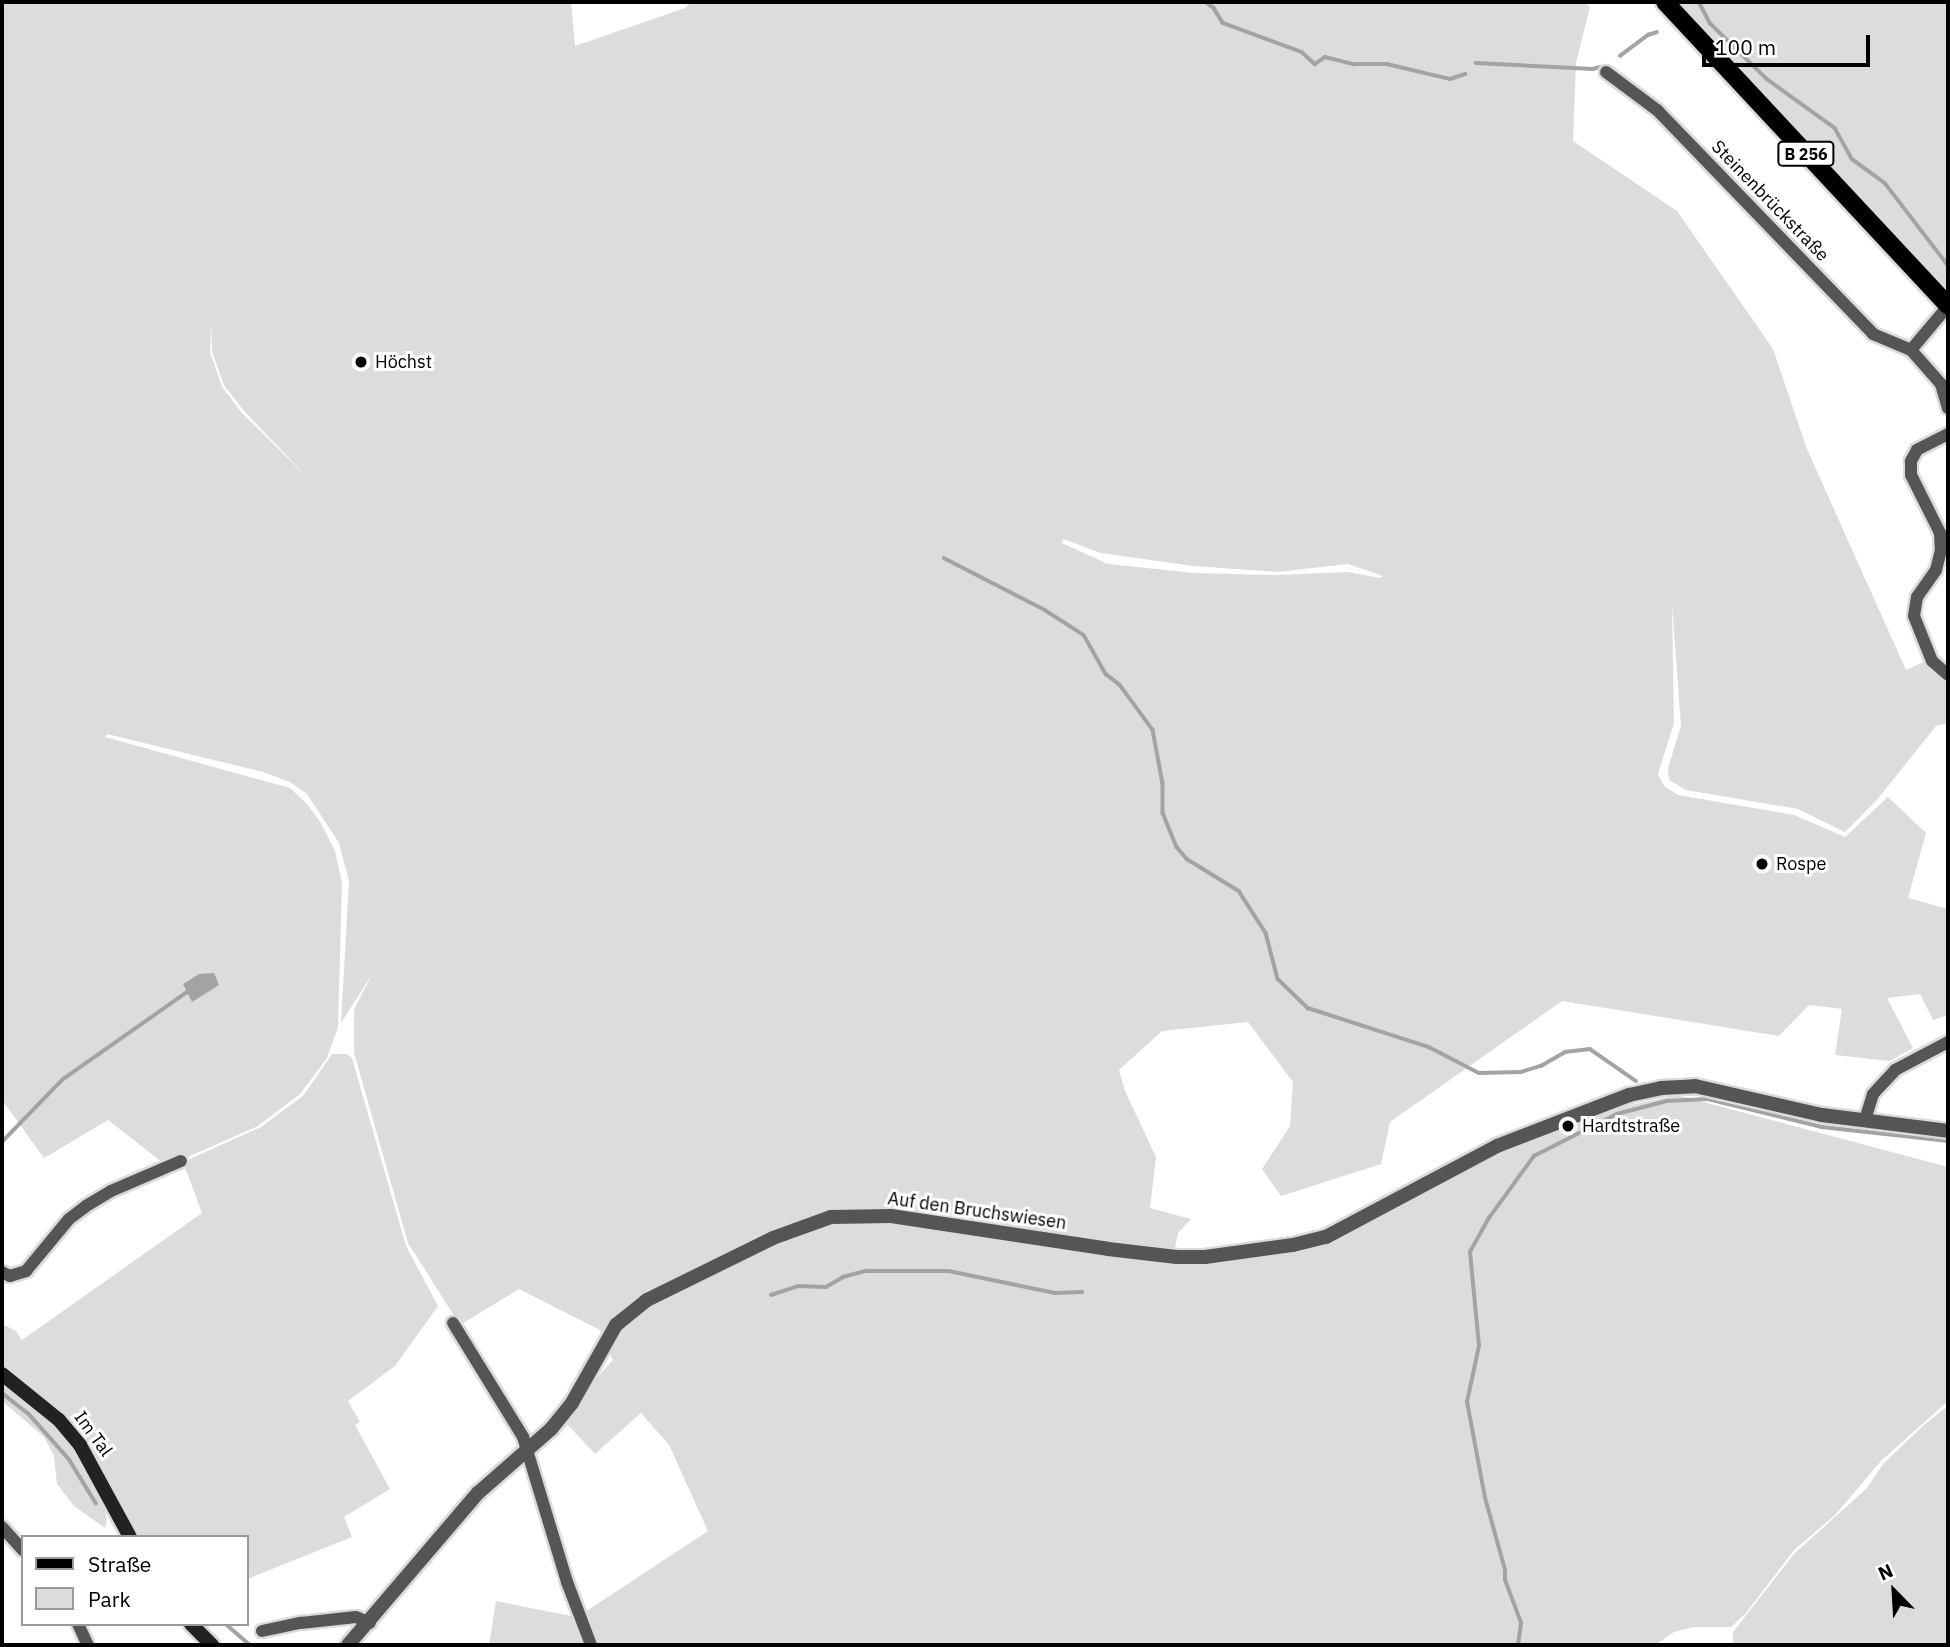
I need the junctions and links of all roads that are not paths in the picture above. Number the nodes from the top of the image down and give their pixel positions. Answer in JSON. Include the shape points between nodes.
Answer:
{"nodes":[{"id":1,"x":1665,"y":2,"type":"edge"},
{"id":2,"x":1606,"y":72,"type":"dead end"},
{"id":3,"x":1948,"y":305,"type":"edge"},
{"id":4,"x":1911,"y":350,"type":"junction"},
{"id":5,"x":1948,"y":408,"type":"edge"},
{"id":6,"x":1948,"y":434,"type":"edge"},
{"id":7,"x":1948,"y":675,"type":"edge"},
{"id":8,"x":1948,"y":1042,"type":"edge"},
{"id":9,"x":1865,"y":1120,"type":"junction"},
{"id":10,"x":1948,"y":1131,"type":"edge"},
{"id":11,"x":181,"y":1161,"type":"dead end"},
{"id":12,"x":2,"y":1272,"type":"edge"},
{"id":13,"x":453,"y":1323,"type":"dead end"},
{"id":14,"x":2,"y":1374,"type":"edge"},
{"id":15,"x":528,"y":1451,"type":"junction"},
{"id":16,"x":2,"y":1527,"type":"edge"},
{"id":17,"x":129,"y":1535,"type":"edge"},
{"id":18,"x":21,"y":1548,"type":"edge"},
{"id":19,"x":370,"y":1623,"type":"junction"},
{"id":20,"x":79,"y":1626,"type":"edge"},
{"id":21,"x":193,"y":1626,"type":"edge"},
{"id":22,"x":262,"y":1631,"type":"dead end"},
{"id":23,"x":88,"y":1645,"type":"edge"},
{"id":24,"x":212,"y":1645,"type":"edge"},
{"id":25,"x":348,"y":1645,"type":"edge"},
{"id":26,"x":591,"y":1645,"type":"edge"}],
"edges":[{"from":1,"to":3,"type":"main road","number":"B 256"},
{"from":2,"to":4,"type":"street","name":"Steinenbrückstraße","via":[[1657,110],[1873,334]]},
{"from":3,"to":4,"type":"street"},
{"from":4,"to":5,"type":"street","name":"Steinenbrückstraße","via":[[1941,384]]},
{"from":6,"to":7,"type":"street","via":[[1917,450],[1911,475],[1940,533],[1941,550],[1936,570],[1917,597],[1914,616],[1932,661]]},
{"from":8,"to":9,"type":"street","via":[[1895,1070],[1873,1094]]},
{"from":9,"to":10,"type":"street"},
{"from":9,"to":15,"type":"street","name":"Auf den Bruchswiesen","via":[[1822,1115],[1695,1086],[1661,1088],[1629,1095],[1497,1146],[1326,1237],[1230,1253],[1177,1257],[891,1216],[831,1217],[773,1238],[647,1300],[616,1325],[572,1403]]},
{"from":11,"to":12,"type":"street","via":[[86,1206],[69,1219],[26,1271],[10,1276]]},
{"from":13,"to":15,"type":"street"},
{"from":14,"to":17,"type":"main road","name":"Im Tal","via":[[59,1420],[80,1446]]},
{"from":15,"to":19,"type":"street","name":"Auf den Bruchswiesen","via":[[478,1493]]},
{"from":15,"to":26,"type":"street"},
{"from":16,"to":18,"type":"street"},
{"from":19,"to":22,"type":"street","via":[[356,1618]]},
{"from":19,"to":25,"type":"street","name":"Auf den Bruchswiesen"},
{"from":20,"to":23,"type":"street"},
{"from":21,"to":24,"type":"main road"}]}
